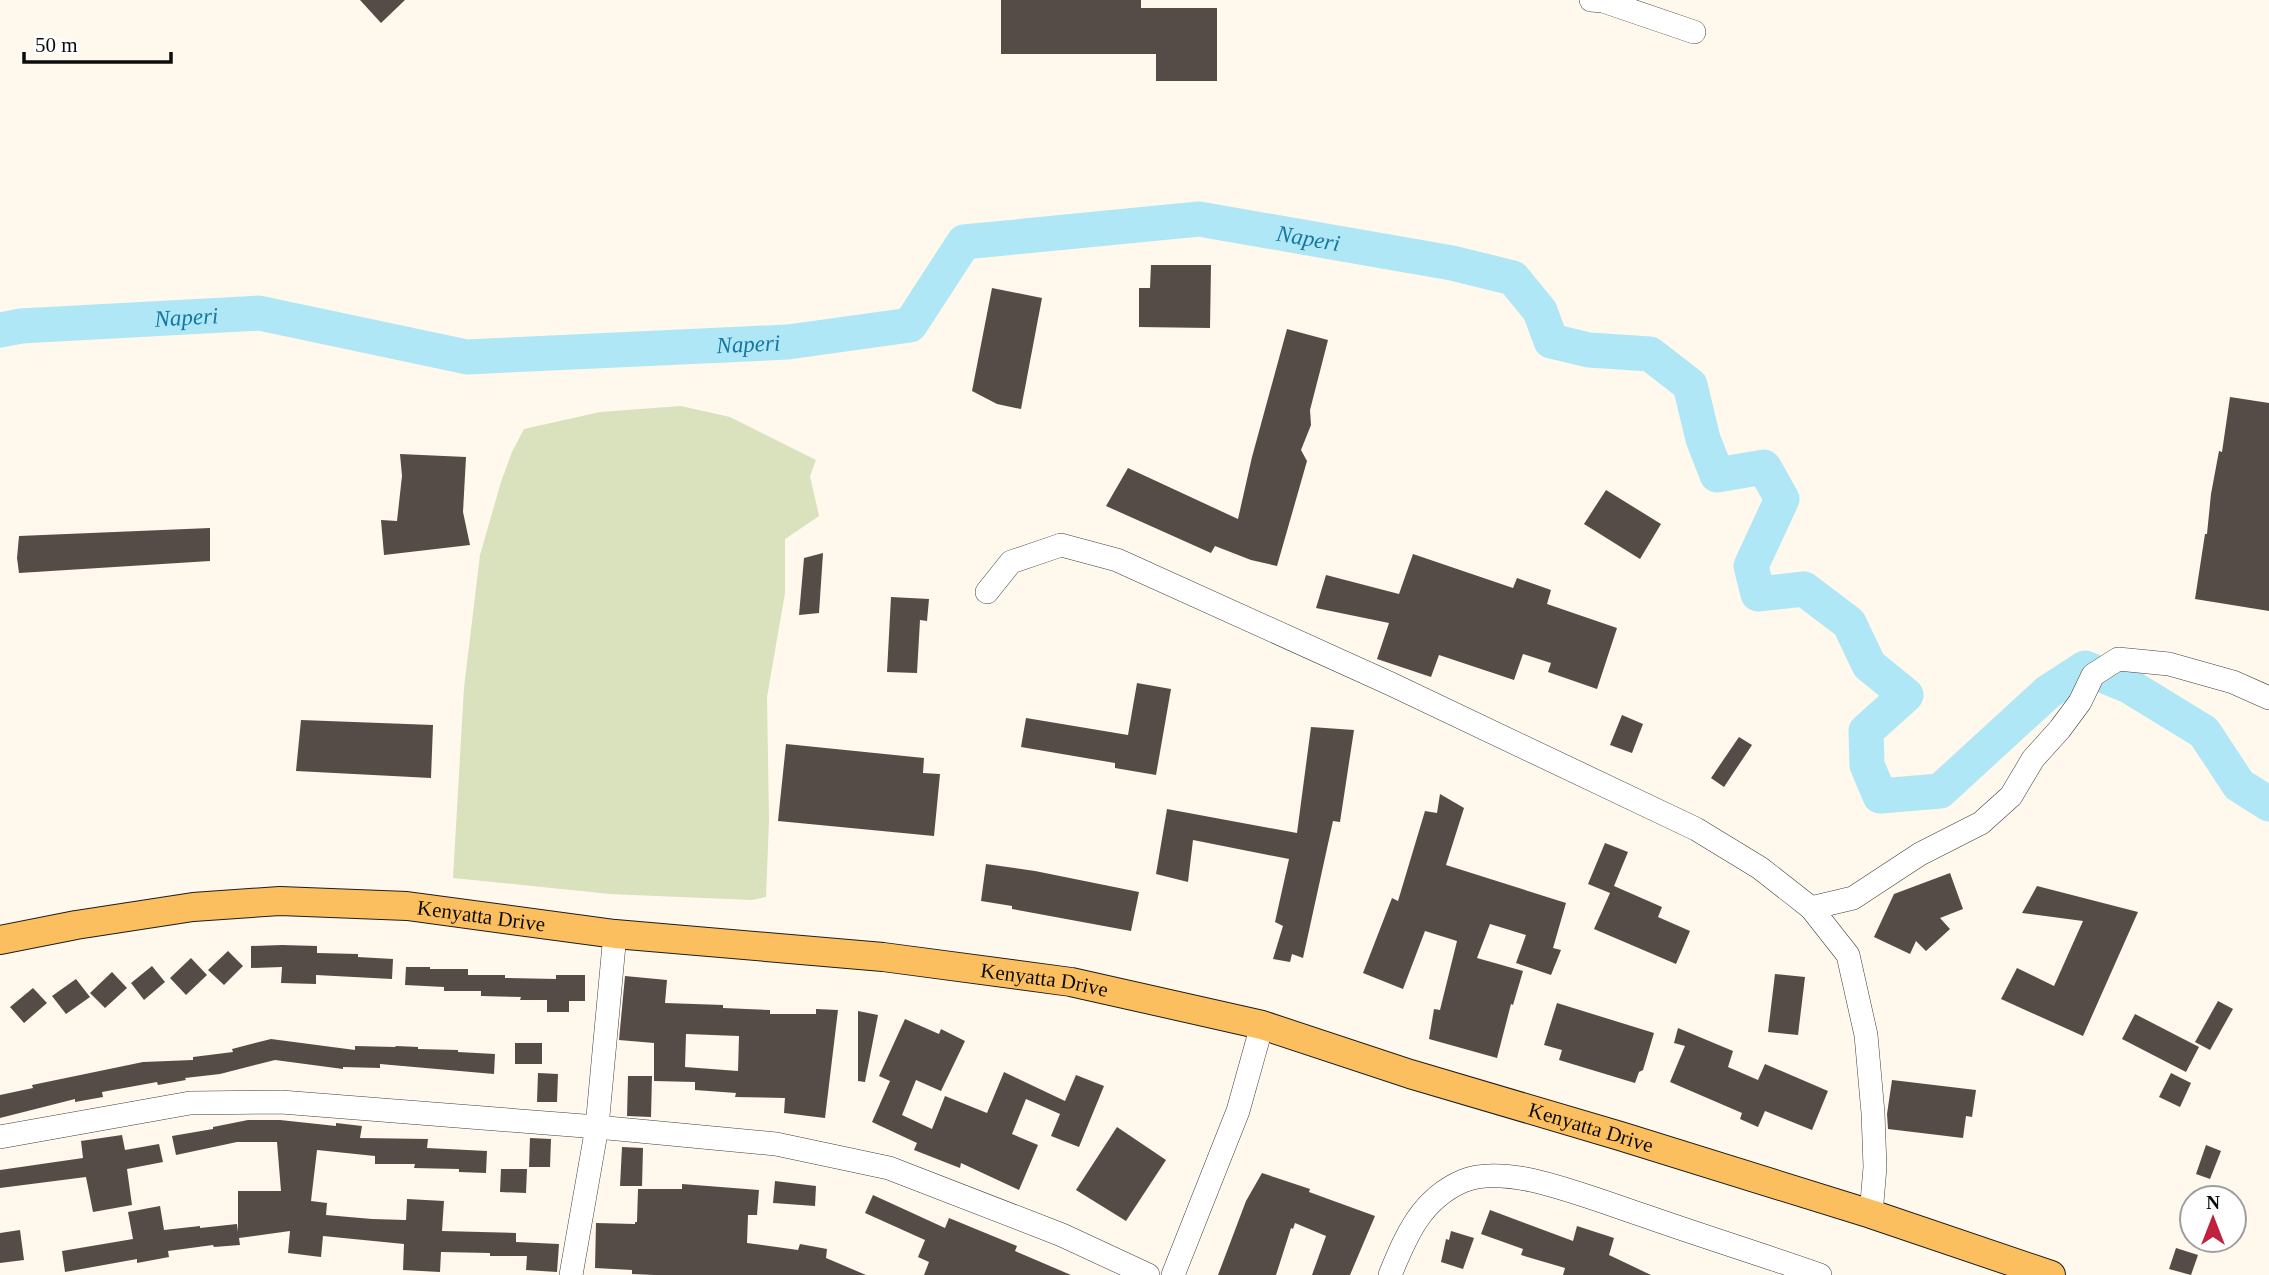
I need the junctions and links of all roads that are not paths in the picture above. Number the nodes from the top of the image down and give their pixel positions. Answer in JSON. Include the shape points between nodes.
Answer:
{"nodes":[{"id":1,"x":1591,"y":0,"type":"edge"},
{"id":2,"x":1694,"y":32,"type":"dead end"},
{"id":3,"x":987,"y":592,"type":"dead end"},
{"id":4,"x":2269,"y":698,"type":"edge"},
{"id":5,"x":1811,"y":908,"type":"junction"},
{"id":6,"x":615,"y":934,"type":"junction"},
{"id":7,"x":0,"y":940,"type":"edge"},
{"id":8,"x":1262,"y":1025,"type":"junction"},
{"id":9,"x":597,"y":1127,"type":"junction"},
{"id":10,"x":0,"y":1137,"type":"edge"},
{"id":11,"x":1871,"y":1214,"type":"junction"},
{"id":12,"x":571,"y":1275,"type":"edge"},
{"id":13,"x":1148,"y":1275,"type":"edge"},
{"id":14,"x":1173,"y":1275,"type":"edge"},
{"id":15,"x":1390,"y":1275,"type":"edge"},
{"id":16,"x":1820,"y":1275,"type":"edge"},
{"id":17,"x":2051,"y":1275,"type":"edge"}],
"edges":[{"from":1,"to":2,"type":"street"},
{"from":3,"to":5,"type":"street","via":[[1011,562],[1061,545],[1117,560],[1696,829],[1760,868]]},
{"from":4,"to":5,"type":"street","via":[[2233,682],[2169,664],[2118,659],[2093,675],[2080,702],[2033,759],[2011,796],[1981,822],[1920,854],[1853,898]]},
{"from":5,"to":11,"type":"street","via":[[1848,955],[1866,1035],[1875,1153]]},
{"from":6,"to":7,"type":"main road","name":"Kenyatta Drive","via":[[407,906],[280,901],[193,906]]},
{"from":6,"to":8,"type":"main road","name":"Kenyatta Drive","via":[[883,957],[1071,982]]},
{"from":6,"to":9,"type":"street"},
{"from":8,"to":11,"type":"main road","name":"Kenyatta Drive"},
{"from":8,"to":14,"type":"street","via":[[1238,1111]]},
{"from":9,"to":10,"type":"street","via":[[281,1102],[190,1103]]},
{"from":9,"to":12,"type":"street"},
{"from":9,"to":13,"type":"street","via":[[776,1144],[889,1168],[1062,1235]]},
{"from":11,"to":17,"type":"main road","name":"Kenyatta Drive"},
{"from":15,"to":16,"type":"street","via":[[1421,1212],[1435,1197],[1476,1177],[1529,1180],[1586,1195]]}]}
